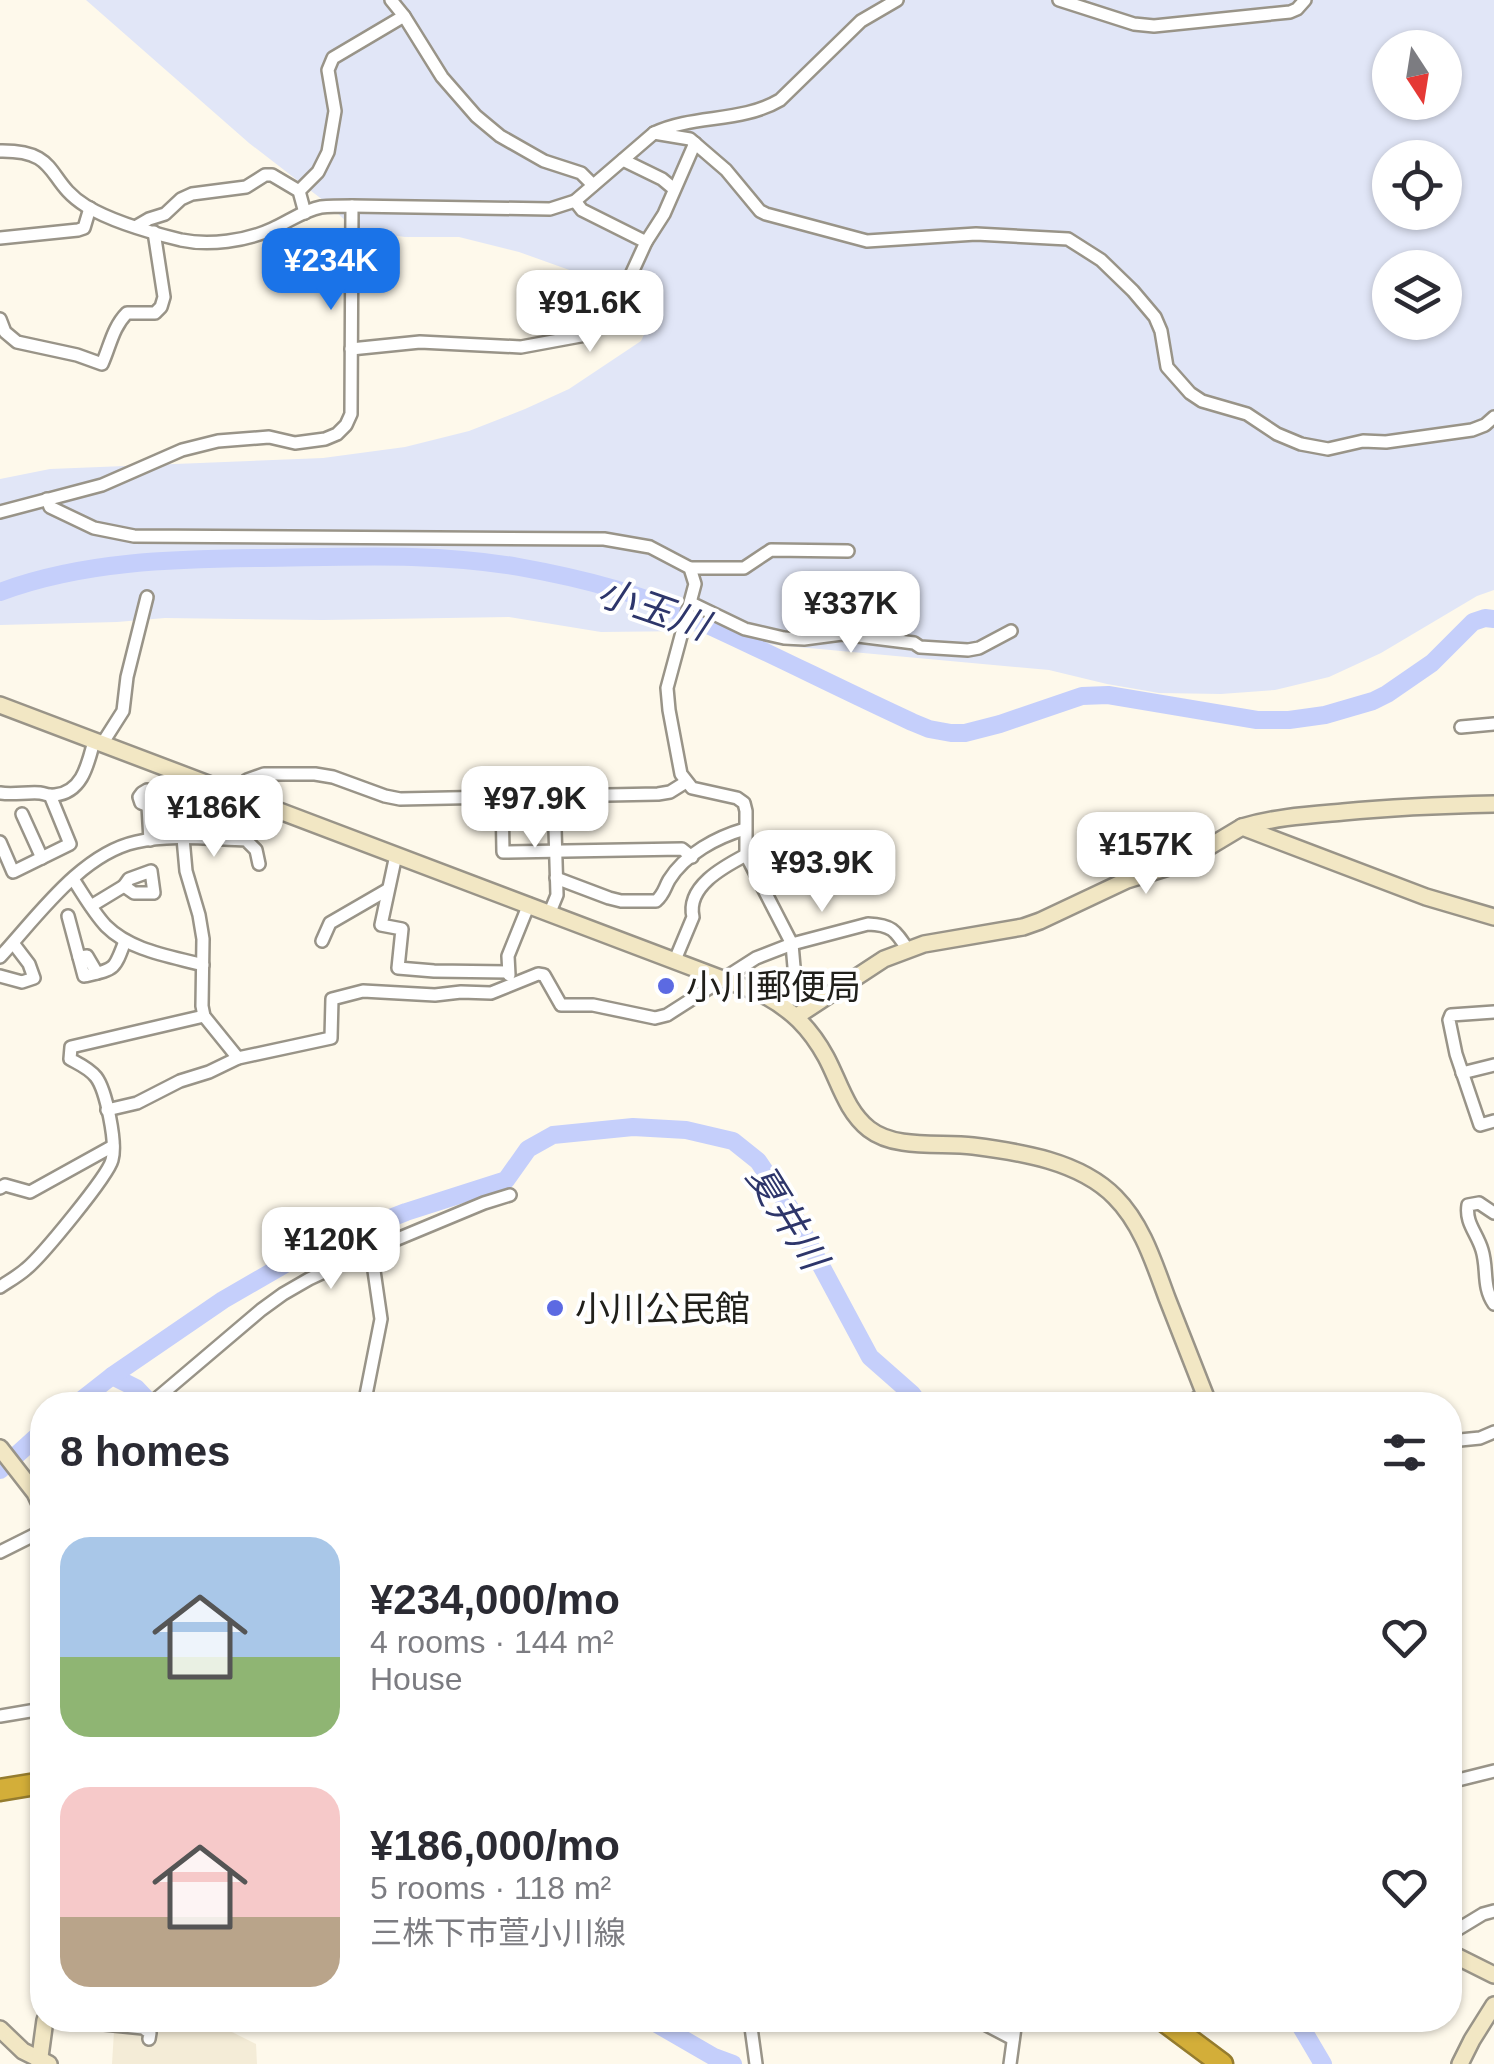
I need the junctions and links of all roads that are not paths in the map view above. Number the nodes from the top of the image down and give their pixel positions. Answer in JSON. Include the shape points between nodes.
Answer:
{"nodes":[{"id":1,"x":391,"y":0,"type":"edge"},
{"id":2,"x":897,"y":0,"type":"edge"},
{"id":3,"x":1058,"y":0,"type":"edge"},
{"id":4,"x":1306,"y":0,"type":"edge"},
{"id":5,"x":404,"y":16,"type":"junction"},
{"id":6,"x":654,"y":133,"type":"junction"},
{"id":7,"x":695,"y":143,"type":"junction"},
{"id":8,"x":0,"y":151,"type":"edge"},
{"id":9,"x":622,"y":160,"type":"junction"},
{"id":10,"x":593,"y":186,"type":"junction"},
{"id":11,"x":674,"y":189,"type":"junction"},
{"id":12,"x":299,"y":191,"type":"junction"},
{"id":13,"x":575,"y":200,"type":"junction"},
{"id":14,"x":352,"y":206,"type":"junction"},
{"id":15,"x":90,"y":208,"type":"junction"},
{"id":16,"x":305,"y":213,"type":"junction"},
{"id":17,"x":137,"y":226,"type":"junction"},
{"id":18,"x":154,"y":232,"type":"junction"},
{"id":19,"x":0,"y":238,"type":"edge"},
{"id":20,"x":646,"y":242,"type":"junction"},
{"id":21,"x":0,"y":319,"type":"edge"},
{"id":22,"x":351,"y":349,"type":"junction"},
{"id":23,"x":1494,"y":417,"type":"edge"},
{"id":24,"x":47,"y":498,"type":"junction"},
{"id":25,"x":0,"y":512,"type":"edge"},
{"id":26,"x":848,"y":551,"type":"dead end"},
{"id":27,"x":690,"y":568,"type":"junction"},
{"id":28,"x":147,"y":597,"type":"dead end"},
{"id":29,"x":690,"y":606,"type":"junction"},
{"id":30,"x":1010,"y":631,"type":"dead end"},
{"id":31,"x":0,"y":705,"type":"edge"},
{"id":32,"x":1494,"y":724,"type":"edge"},
{"id":33,"x":1461,"y":726,"type":"dead end"},
{"id":34,"x":98,"y":742,"type":"junction"},
{"id":35,"x":189,"y":776,"type":"junction"},
{"id":36,"x":686,"y":782,"type":"junction"},
{"id":37,"x":0,"y":794,"type":"edge"},
{"id":38,"x":50,"y":796,"type":"junction"},
{"id":39,"x":241,"y":796,"type":"junction"},
{"id":40,"x":554,"y":796,"type":"junction"},
{"id":41,"x":502,"y":797,"type":"junction"},
{"id":42,"x":1494,"y":804,"type":"edge"},
{"id":43,"x":148,"y":806,"type":"dead end"},
{"id":44,"x":22,"y":814,"type":"dead end"},
{"id":45,"x":1242,"y":827,"type":"junction"},
{"id":46,"x":746,"y":829,"type":"junction"},
{"id":47,"x":184,"y":838,"type":"junction"},
{"id":48,"x":150,"y":840,"type":"junction"},
{"id":49,"x":0,"y":842,"type":"edge"},
{"id":50,"x":556,"y":852,"type":"junction"},
{"id":51,"x":396,"y":855,"type":"junction"},
{"id":52,"x":746,"y":855,"type":"junction"},
{"id":53,"x":692,"y":857,"type":"junction"},
{"id":54,"x":42,"y":858,"type":"junction"},
{"id":55,"x":259,"y":864,"type":"dead end"},
{"id":56,"x":556,"y":878,"type":"junction"},
{"id":57,"x":72,"y":879,"type":"junction"},
{"id":58,"x":124,"y":886,"type":"dead end"},
{"id":59,"x":387,"y":890,"type":"junction"},
{"id":60,"x":528,"y":904,"type":"junction"},
{"id":61,"x":91,"y":906,"type":"junction"},
{"id":62,"x":550,"y":912,"type":"junction"},
{"id":63,"x":68,"y":916,"type":"dead end"},
{"id":64,"x":1494,"y":917,"type":"edge"},
{"id":65,"x":124,"y":941,"type":"junction"},
{"id":66,"x":322,"y":941,"type":"dead end"},
{"id":67,"x":13,"y":943,"type":"junction"},
{"id":68,"x":792,"y":944,"type":"junction"},
{"id":69,"x":908,"y":950,"type":"junction"},
{"id":70,"x":0,"y":957,"type":"edge"},
{"id":71,"x":675,"y":960,"type":"junction"},
{"id":72,"x":203,"y":964,"type":"junction"},
{"id":73,"x":5,"y":978,"type":"edge"},
{"id":74,"x":511,"y":978,"type":"junction"},
{"id":75,"x":724,"y":978,"type":"junction"},
{"id":76,"x":791,"y":1011,"type":"junction"},
{"id":77,"x":1494,"y":1012,"type":"edge"},
{"id":78,"x":204,"y":1016,"type":"junction"},
{"id":79,"x":238,"y":1058,"type":"junction"},
{"id":80,"x":1494,"y":1065,"type":"edge"},
{"id":81,"x":1462,"y":1073,"type":"junction"},
{"id":82,"x":107,"y":1110,"type":"junction"},
{"id":83,"x":1494,"y":1121,"type":"edge"},
{"id":84,"x":113,"y":1146,"type":"junction"},
{"id":85,"x":0,"y":1188,"type":"edge"},
{"id":86,"x":510,"y":1195,"type":"dead end"},
{"id":87,"x":1494,"y":1214,"type":"edge"},
{"id":88,"x":371,"y":1250,"type":"junction"},
{"id":89,"x":0,"y":1286,"type":"edge"},
{"id":90,"x":1494,"y":1304,"type":"edge"},
{"id":91,"x":165,"y":1392,"type":"edge"},
{"id":92,"x":367,"y":1392,"type":"edge"},
{"id":93,"x":1204,"y":1392,"type":"edge"},
{"id":94,"x":1494,"y":1432,"type":"edge"},
{"id":95,"x":1462,"y":1440,"type":"edge"},
{"id":96,"x":0,"y":1448,"type":"edge"},
{"id":97,"x":30,"y":1486,"type":"edge"},
{"id":98,"x":30,"y":1536,"type":"edge"},
{"id":99,"x":0,"y":1552,"type":"edge"},
{"id":100,"x":30,"y":1711,"type":"edge"},
{"id":101,"x":0,"y":1716,"type":"edge"},
{"id":102,"x":1494,"y":1770,"type":"edge"},
{"id":103,"x":1462,"y":1779,"type":"edge"},
{"id":104,"x":30,"y":1785,"type":"edge"},
{"id":105,"x":0,"y":1790,"type":"edge"},
{"id":106,"x":1494,"y":1911,"type":"edge"},
{"id":107,"x":1462,"y":1927,"type":"edge"},
{"id":108,"x":1462,"y":1959,"type":"edge"},
{"id":109,"x":1494,"y":1976,"type":"edge"},
{"id":110,"x":1494,"y":2005,"type":"edge"},
{"id":111,"x":0,"y":2029,"type":"edge"},
{"id":112,"x":44,"y":2032,"type":"edge"},
{"id":113,"x":149,"y":2032,"type":"edge"},
{"id":114,"x":751,"y":2032,"type":"edge"},
{"id":115,"x":999,"y":2032,"type":"edge"},
{"id":116,"x":1013,"y":2032,"type":"edge"},
{"id":117,"x":1179,"y":2032,"type":"edge"},
{"id":118,"x":1012,"y":2039,"type":"junction"},
{"id":119,"x":149,"y":2040,"type":"dead end"},
{"id":120,"x":755,"y":2061,"type":"edge"},
{"id":121,"x":43,"y":2063,"type":"edge"},
{"id":122,"x":1010,"y":2064,"type":"edge"},
{"id":123,"x":1222,"y":2064,"type":"edge"},
{"id":124,"x":1460,"y":2064,"type":"edge"}],
"edges":[{"from":1,"to":5,"type":"street"},
{"from":2,"to":6,"type":"street","via":[[860,21],[764,109]]},
{"from":3,"to":4,"type":"street","via":[[1154,26],[1290,12]]},
{"from":5,"to":10,"type":"street","via":[[442,78],[476,116]]},
{"from":5,"to":12,"type":"street","via":[[329,64],[335,111],[328,152]]},
{"from":6,"to":7,"type":"street"},
{"from":6,"to":9,"type":"street"},
{"from":7,"to":11,"type":"street"},
{"from":7,"to":23,"type":"street","via":[[760,211],[841,236],[1068,239],[1101,260],[1154,317],[1167,367],[1190,393],[1301,444],[1328,449],[1472,430]]},
{"from":8,"to":15,"type":"street","via":[[36,154]]},
{"from":9,"to":10,"type":"street"},
{"from":9,"to":11,"type":"street"},
{"from":10,"to":13,"type":"street"},
{"from":11,"to":20,"type":"street"},
{"from":12,"to":16,"type":"street"},
{"from":12,"to":17,"type":"street","via":[[265,175],[246,187],[192,194]]},
{"from":13,"to":14,"type":"street","via":[[550,209]]},
{"from":13,"to":20,"type":"street","via":[[582,210]]},
{"from":14,"to":16,"type":"street"},
{"from":14,"to":22,"type":"street"},
{"from":15,"to":17,"type":"street"},
{"from":15,"to":19,"type":"street","via":[[84,228]]},
{"from":16,"to":18,"type":"street","via":[[251,237],[206,242]]},
{"from":17,"to":18,"type":"street"},
{"from":18,"to":21,"type":"street","via":[[161,307],[155,313],[126,312],[102,364],[17,342]]},
{"from":20,"to":22,"type":"street","via":[[609,320],[586,335],[520,346],[420,342]]},
{"from":22,"to":24,"type":"street","via":[[351,414],[337,434],[294,443],[269,437],[218,441],[102,485]]},
{"from":24,"to":25,"type":"street"},
{"from":24,"to":27,"type":"street","via":[[50,507],[94,528],[134,536],[604,538],[650,546]]},
{"from":26,"to":27,"type":"street","via":[[770,550],[744,568]]},
{"from":27,"to":29,"type":"street"},
{"from":28,"to":34,"type":"street","via":[[124,711]]},
{"from":29,"to":30,"type":"street","via":[[784,638],[842,634],[968,650]]},
{"from":29,"to":36,"type":"street","via":[[668,688]]},
{"from":31,"to":34,"type":"main road"},
{"from":32,"to":33,"type":"street"},
{"from":34,"to":35,"type":"main road"},
{"from":34,"to":38,"type":"street","via":[[80,780]]},
{"from":35,"to":39,"type":"main road"},
{"from":35,"to":47,"type":"street"},
{"from":36,"to":40,"type":"street","via":[[658,794]]},
{"from":36,"to":46,"type":"street","via":[[744,803]]},
{"from":37,"to":38,"type":"street"},
{"from":38,"to":54,"type":"street","via":[[70,844]]},
{"from":39,"to":41,"type":"street","via":[[257,775],[315,774],[400,798]]},
{"from":39,"to":51,"type":"main road"},
{"from":40,"to":41,"type":"street"},
{"from":40,"to":50,"type":"street"},
{"from":41,"to":50,"type":"street","via":[[503,852]]},
{"from":42,"to":45,"type":"main road","via":[[1319,814]]},
{"from":43,"to":48,"type":"street"},
{"from":44,"to":54,"type":"street"},
{"from":45,"to":64,"type":"main road"},
{"from":45,"to":69,"type":"main road","via":[[1169,868],[1040,922]]},
{"from":46,"to":52,"type":"street"},
{"from":46,"to":53,"type":"street"},
{"from":47,"to":48,"type":"street"},
{"from":47,"to":55,"type":"street","via":[[246,840]]},
{"from":47,"to":72,"type":"street"},
{"from":48,"to":57,"type":"street","via":[[108,852]]},
{"from":49,"to":54,"type":"street","via":[[13,872]]},
{"from":50,"to":53,"type":"street","via":[[682,849]]},
{"from":50,"to":56,"type":"street"},
{"from":51,"to":59,"type":"street"},
{"from":51,"to":60,"type":"main road"},
{"from":52,"to":68,"type":"street"},
{"from":52,"to":71,"type":"street","via":[[693,897],[693,917]]},
{"from":53,"to":56,"type":"street","via":[[656,901],[621,901]]},
{"from":56,"to":62,"type":"street"},
{"from":57,"to":61,"type":"street"},
{"from":57,"to":67,"type":"street"},
{"from":58,"to":61,"type":"street"},
{"from":59,"to":66,"type":"street","via":[[330,923]]},
{"from":59,"to":74,"type":"street","via":[[380,925],[402,929],[398,968]]},
{"from":60,"to":62,"type":"main road"},
{"from":60,"to":74,"type":"street","via":[[508,956]]},
{"from":61,"to":65,"type":"street"},
{"from":62,"to":71,"type":"main road"},
{"from":63,"to":65,"type":"street","via":[[79,957],[87,956],[98,973],[116,964]]},
{"from":65,"to":72,"type":"street"},
{"from":67,"to":70,"type":"street"},
{"from":67,"to":73,"type":"street","via":[[28,964]]},
{"from":68,"to":69,"type":"street","via":[[880,924]]},
{"from":68,"to":75,"type":"street"},
{"from":68,"to":76,"type":"street"},
{"from":69,"to":76,"type":"main road"},
{"from":71,"to":75,"type":"main road"},
{"from":72,"to":78,"type":"street"},
{"from":74,"to":75,"type":"street","via":[[544,976],[561,1004],[655,1018]]},
{"from":74,"to":79,"type":"street","via":[[491,993],[363,991],[332,999],[330,1038]]},
{"from":75,"to":76,"type":"main road"},
{"from":76,"to":93,"type":"main road","via":[[870,1130],[908,1142],[1021,1154],[1067,1167],[1115,1196],[1148,1250]]},
{"from":77,"to":81,"type":"street","via":[[1448,1020]]},
{"from":78,"to":79,"type":"street"},
{"from":78,"to":82,"type":"street","via":[[72,1046],[70,1059],[98,1080]]},
{"from":79,"to":82,"type":"street"},
{"from":80,"to":81,"type":"street"},
{"from":81,"to":83,"type":"street","via":[[1480,1125]]},
{"from":82,"to":84,"type":"street"},
{"from":84,"to":85,"type":"street","via":[[30,1192]]},
{"from":84,"to":89,"type":"street","via":[[94,1190],[28,1268]]},
{"from":86,"to":88,"type":"street"},
{"from":87,"to":90,"type":"street","via":[[1479,1202],[1468,1205]]},
{"from":88,"to":91,"type":"street","via":[[283,1294]]},
{"from":88,"to":92,"type":"street","via":[[381,1320]]},
{"from":94,"to":95,"type":"street"},
{"from":96,"to":97,"type":"main road"},
{"from":98,"to":99,"type":"street"},
{"from":100,"to":101,"type":"street"},
{"from":102,"to":103,"type":"street"},
{"from":104,"to":105,"type":"highway"},
{"from":106,"to":107,"type":"street"},
{"from":108,"to":109,"type":"main road"},
{"from":110,"to":124,"type":"main road"},
{"from":111,"to":121,"type":"main road"},
{"from":112,"to":121,"type":"main road"},
{"from":113,"to":119,"type":"street"},
{"from":114,"to":120,"type":"street"},
{"from":115,"to":118,"type":"street"},
{"from":116,"to":118,"type":"street"},
{"from":117,"to":123,"type":"highway"},
{"from":118,"to":122,"type":"street"}]}
